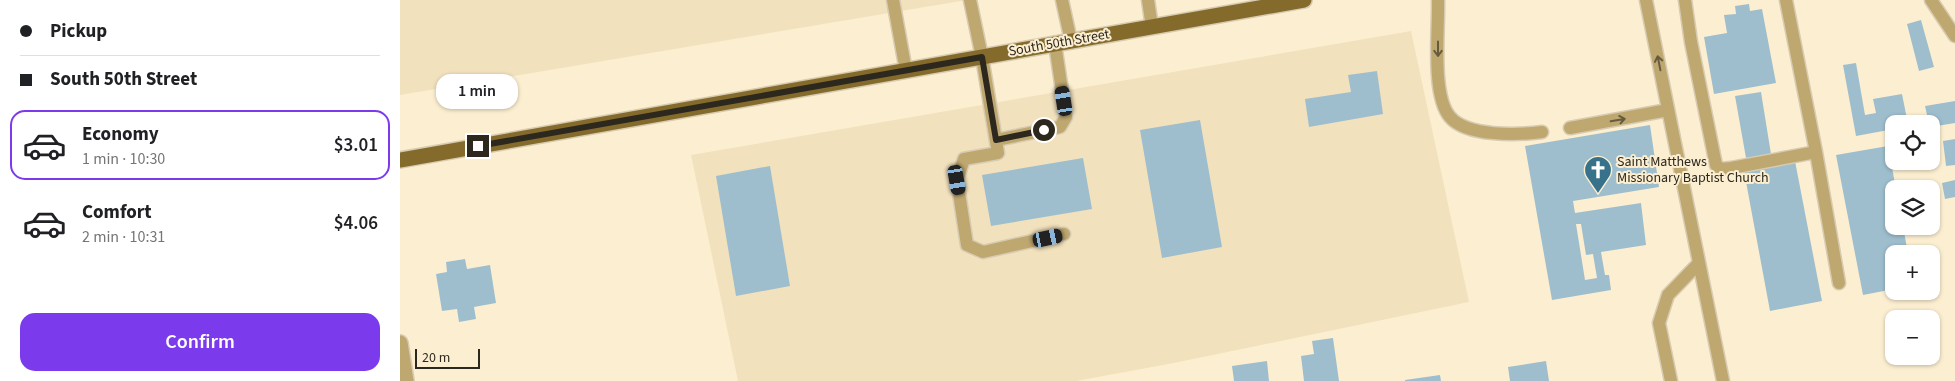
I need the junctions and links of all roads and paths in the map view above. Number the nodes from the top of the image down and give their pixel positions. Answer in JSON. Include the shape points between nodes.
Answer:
{"nodes":[{"id":1,"x":893,"y":0,"type":"edge"},
{"id":2,"x":970,"y":0,"type":"edge"},
{"id":3,"x":1062,"y":0,"type":"edge"},
{"id":4,"x":1148,"y":0,"type":"edge"},
{"id":5,"x":1304,"y":0,"type":"edge"},
{"id":6,"x":1438,"y":0,"type":"edge"},
{"id":7,"x":1646,"y":0,"type":"edge"},
{"id":8,"x":1685,"y":0,"type":"edge"},
{"id":9,"x":1786,"y":0,"type":"edge"},
{"id":10,"x":1931,"y":0,"type":"edge"},
{"id":11,"x":1152,"y":27,"type":"junction"},
{"id":12,"x":1955,"y":36,"type":"edge"},
{"id":13,"x":1071,"y":41,"type":"junction"},
{"id":14,"x":1055,"y":44,"type":"junction"},
{"id":15,"x":982,"y":57,"type":"junction"},
{"id":16,"x":906,"y":71,"type":"junction"},
{"id":17,"x":1668,"y":110,"type":"junction"},
{"id":18,"x":1570,"y":128,"type":"dead end"},
{"id":19,"x":1542,"y":132,"type":"dead end"},
{"id":20,"x":996,"y":140,"type":"junction"},
{"id":21,"x":1816,"y":152,"type":"junction"},
{"id":22,"x":400,"y":160,"type":"edge"},
{"id":23,"x":1064,"y":234,"type":"dead end"},
{"id":24,"x":1699,"y":263,"type":"junction"},
{"id":25,"x":1839,"y":283,"type":"dead end"},
{"id":26,"x":400,"y":343,"type":"edge"},
{"id":27,"x":406,"y":381,"type":"edge"},
{"id":28,"x":1671,"y":381,"type":"edge"},
{"id":29,"x":1723,"y":381,"type":"edge"}],
"edges":[{"from":1,"to":16,"type":"lane"},
{"from":2,"to":15,"type":"lane"},
{"from":3,"to":13,"type":"lane"},
{"from":4,"to":11,"type":"lane"},
{"from":5,"to":11,"type":"main road","name":"South 50th Street"},
{"from":6,"to":19,"type":"lane","one_way":true,"via":[[1438,80],[1449,116],[1462,126],[1477,130],[1523,134]]},
{"from":17,"to":7,"type":"lane","one_way":true},
{"from":8,"to":21,"type":"lane","via":[[1692,51],[1716,165],[1721,169],[1731,168]]},
{"from":9,"to":21,"type":"lane"},
{"from":10,"to":12,"type":"lane"},
{"from":11,"to":13,"type":"main road","name":"South 50th Street"},
{"from":13,"to":14,"type":"main road","name":"South 50th Street"},
{"from":14,"to":15,"type":"main road","name":"South 50th Street"},
{"from":14,"to":20,"type":"lane","via":[[1066,117],[1060,127]]},
{"from":15,"to":16,"type":"main road","name":"South 50th Street"},
{"from":15,"to":20,"type":"lane"},
{"from":16,"to":22,"type":"main road","name":"South 50th Street"},
{"from":18,"to":17,"type":"lane","one_way":true},
{"from":17,"to":24,"type":"lane"},
{"from":20,"to":23,"type":"lane","via":[[998,152],[964,159],[957,180],[968,245],[983,252]]},
{"from":21,"to":25,"type":"lane"},
{"from":24,"to":28,"type":"lane","via":[[1668,295],[1659,323]]},
{"from":24,"to":29,"type":"lane"},
{"from":26,"to":27,"type":"street"}]}
